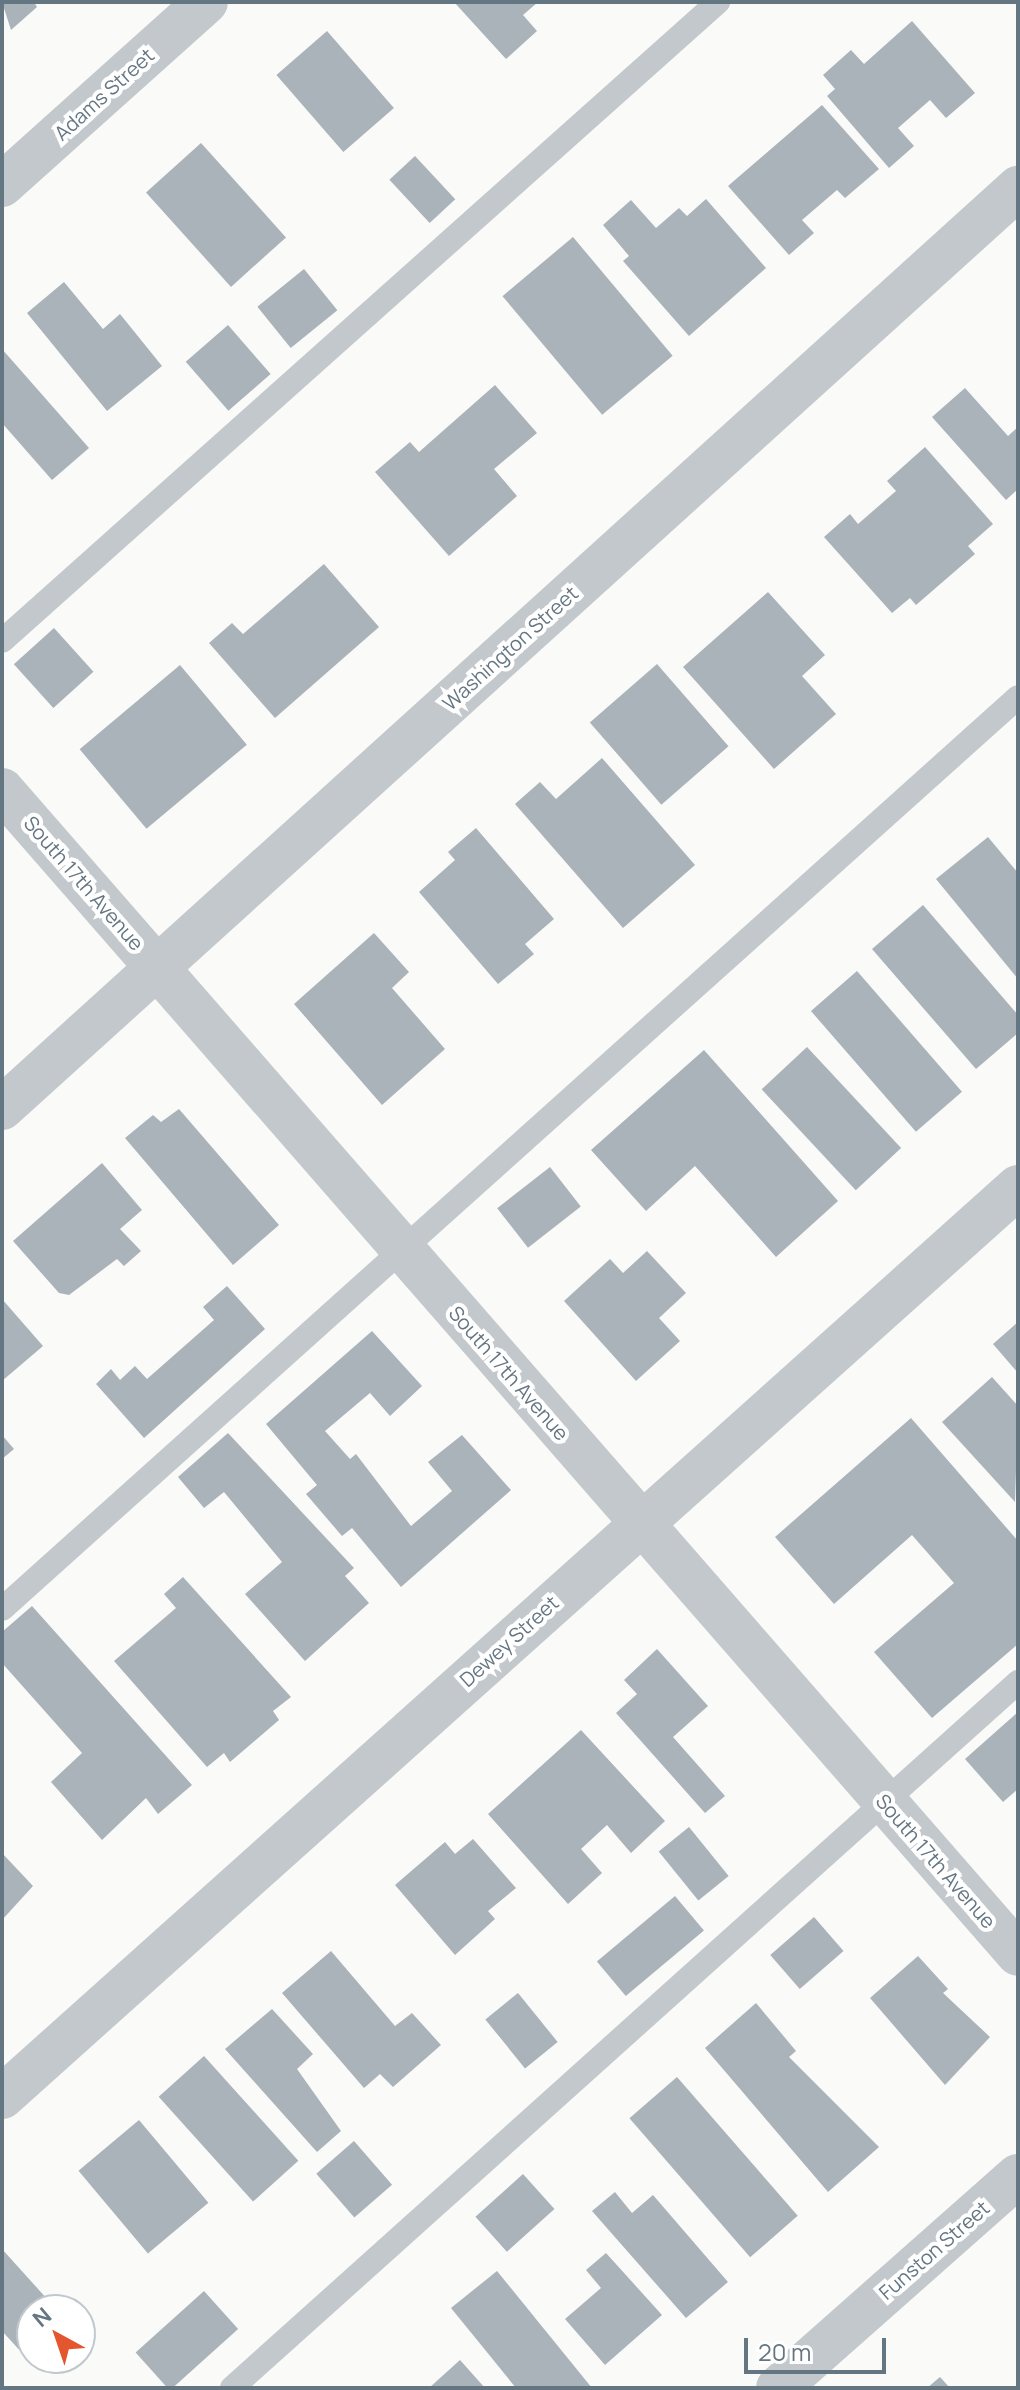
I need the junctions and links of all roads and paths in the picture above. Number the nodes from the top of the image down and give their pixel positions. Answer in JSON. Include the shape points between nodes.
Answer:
{"nodes":[{"id":1,"x":206,"y":2,"type":"edge"},
{"id":2,"x":718,"y":2,"type":"edge"},
{"id":3,"x":2,"y":185,"type":"edge"},
{"id":4,"x":1018,"y":188,"type":"edge"},
{"id":5,"x":2,"y":641,"type":"edge"},
{"id":6,"x":1018,"y":697,"type":"edge"},
{"id":7,"x":2,"y":790,"type":"edge"},
{"id":8,"x":158,"y":966,"type":"junction"},
{"id":9,"x":2,"y":1108,"type":"edge"},
{"id":10,"x":1018,"y":1187,"type":"edge"},
{"id":11,"x":405,"y":1253,"type":"junction"},
{"id":12,"x":639,"y":1524,"type":"junction"},
{"id":13,"x":2,"y":1609,"type":"edge"},
{"id":14,"x":1018,"y":1682,"type":"edge"},
{"id":15,"x":884,"y":1802,"type":"junction"},
{"id":16,"x":1018,"y":1954,"type":"edge"},
{"id":17,"x":2,"y":2097,"type":"edge"},
{"id":18,"x":1018,"y":2176,"type":"edge"},
{"id":19,"x":232,"y":2388,"type":"edge"},
{"id":20,"x":778,"y":2388,"type":"edge"}],
"edges":[{"from":1,"to":3,"type":"street","name":"Adams Street"},
{"from":2,"to":5,"type":"lane"},
{"from":4,"to":8,"type":"street","name":"Washington Street"},
{"from":6,"to":11,"type":"lane"},
{"from":7,"to":8,"type":"street","name":"South 17th Avenue"},
{"from":8,"to":9,"type":"street","name":"Washington Street"},
{"from":8,"to":11,"type":"street","name":"South 17th Avenue"},
{"from":10,"to":12,"type":"street","name":"Dewey Street"},
{"from":11,"to":12,"type":"street","name":"South 17th Avenue"},
{"from":11,"to":13,"type":"lane"},
{"from":12,"to":15,"type":"street","name":"South 17th Avenue"},
{"from":12,"to":17,"type":"street","name":"Dewey Street"},
{"from":14,"to":15,"type":"lane"},
{"from":15,"to":16,"type":"street","name":"South 17th Avenue"},
{"from":15,"to":19,"type":"lane"},
{"from":18,"to":20,"type":"street","name":"Funston Street"}]}
